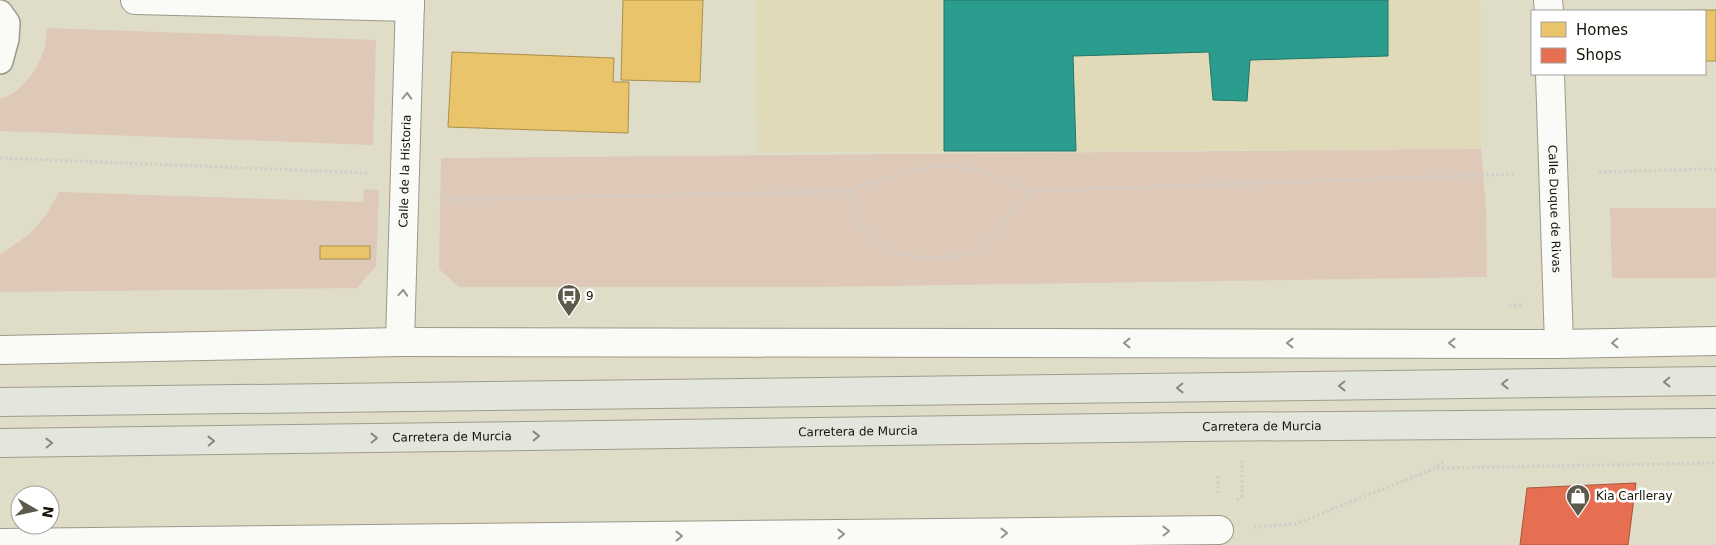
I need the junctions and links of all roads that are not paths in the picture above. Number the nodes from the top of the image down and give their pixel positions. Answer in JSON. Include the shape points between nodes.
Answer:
{"nodes":[{"id":1,"x":135,"y":0,"type":"edge"},
{"id":2,"x":410,"y":4,"type":"edge"},
{"id":3,"x":0,"y":13,"type":"edge"},
{"id":4,"x":0,"y":61,"type":"edge"},
{"id":5,"x":1550,"y":75,"type":"edge"},
{"id":6,"x":400,"y":342,"type":"junction"},
{"id":7,"x":1716,"y":342,"type":"edge"},
{"id":8,"x":1558,"y":344,"type":"junction"},
{"id":9,"x":0,"y":350,"type":"edge"},
{"id":10,"x":1716,"y":381,"type":"edge"},
{"id":11,"x":0,"y":402,"type":"edge"},
{"id":12,"x":1716,"y":423,"type":"edge"},
{"id":13,"x":0,"y":444,"type":"edge"},
{"id":14,"x":1218,"y":530,"type":"road end"},
{"id":15,"x":0,"y":543,"type":"edge"}],
"edges":[{"from":1,"to":2,"type":"street"},
{"from":6,"to":2,"type":"street","name":"Calle de la Historia","one_way":true},
{"from":3,"to":4,"type":"lane","via":[[7,23]]},
{"from":5,"to":8,"type":"street","name":"Calle Duque de Rivas"},
{"from":8,"to":6,"type":"street","one_way":true},
{"from":6,"to":9,"type":"street"},
{"from":7,"to":8,"type":"street","one_way":true},
{"from":10,"to":11,"type":"main road","one_way":true},
{"from":13,"to":12,"type":"main road","name":"Carretera de Murcia","one_way":true},
{"from":15,"to":14,"type":"street","one_way":true}]}
